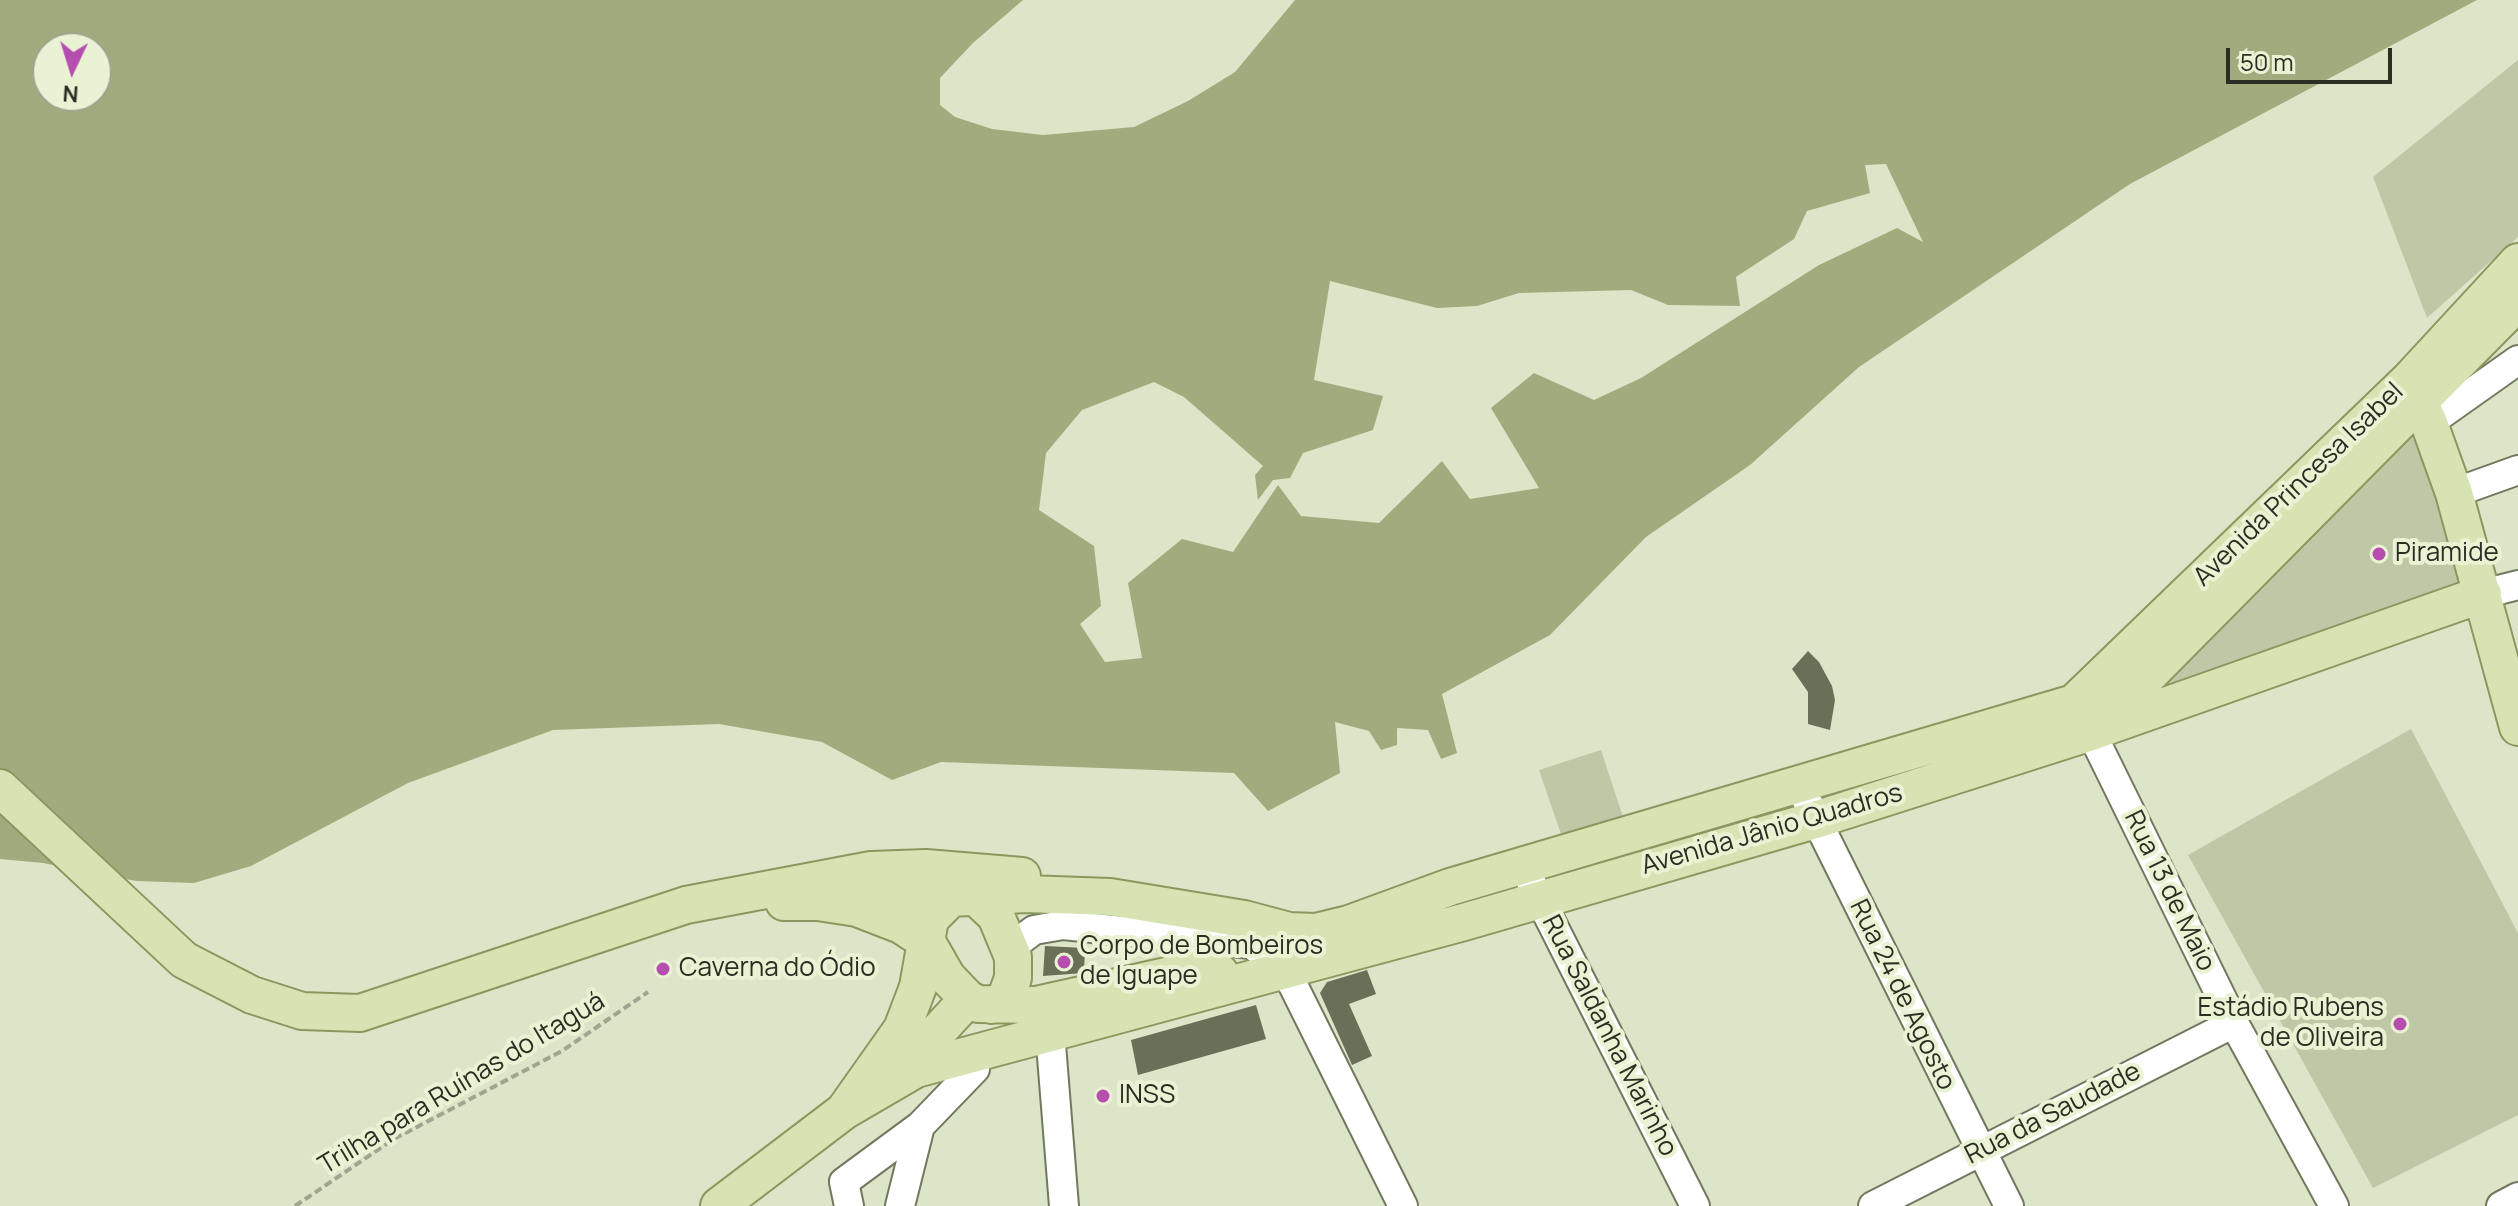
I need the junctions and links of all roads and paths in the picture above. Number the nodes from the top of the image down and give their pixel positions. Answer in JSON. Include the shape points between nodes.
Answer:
{"nodes":[{"id":1,"x":2518,"y":262,"type":"edge"},
{"id":2,"x":2518,"y":302,"type":"edge"},
{"id":3,"x":2518,"y":360,"type":"edge"},
{"id":4,"x":2420,"y":401,"type":"junction"},
{"id":5,"x":2518,"y":470,"type":"edge"},
{"id":6,"x":2454,"y":493,"type":"junction"},
{"id":7,"x":2518,"y":585,"type":"edge"},
{"id":8,"x":2483,"y":594,"type":"junction"},
{"id":9,"x":2083,"y":718,"type":"junction"},
{"id":10,"x":2518,"y":727,"type":"edge"},
{"id":11,"x":1799,"y":782,"type":"junction"},
{"id":12,"x":0,"y":788,"type":"edge"},
{"id":13,"x":1815,"y":820,"type":"junction"},
{"id":14,"x":1524,"y":866,"type":"junction"},
{"id":15,"x":818,"y":881,"type":"junction"},
{"id":16,"x":1450,"y":887,"type":"junction"},
{"id":17,"x":976,"y":897,"type":"junction"},
{"id":18,"x":1110,"y":897,"type":"junction"},
{"id":19,"x":1539,"y":898,"type":"junction"},
{"id":20,"x":686,"y":905,"type":"junction"},
{"id":21,"x":941,"y":905,"type":"junction"},
{"id":22,"x":1464,"y":922,"type":"junction"},
{"id":23,"x":1200,"y":925,"type":"junction"},
{"id":24,"x":927,"y":942,"type":"junction"},
{"id":25,"x":1010,"y":948,"type":"junction"},
{"id":26,"x":1285,"y":969,"type":"junction"},
{"id":27,"x":918,"y":987,"type":"junction"},
{"id":28,"x":648,"y":992,"type":"dead end"},
{"id":29,"x":979,"y":1002,"type":"junction"},
{"id":30,"x":1043,"y":1019,"type":"junction"},
{"id":31,"x":2234,"y":1023,"type":"junction"},
{"id":32,"x":942,"y":1031,"type":"junction"},
{"id":33,"x":976,"y":1053,"type":"junction"},
{"id":34,"x":880,"y":1092,"type":"junction"},
{"id":35,"x":844,"y":1111,"type":"junction"},
{"id":36,"x":920,"y":1126,"type":"junction"},
{"id":37,"x":1980,"y":1151,"type":"junction"},
{"id":38,"x":2518,"y":1197,"type":"edge"},
{"id":39,"x":295,"y":1206,"type":"edge"},
{"id":40,"x":719,"y":1206,"type":"edge"},
{"id":41,"x":849,"y":1206,"type":"edge"},
{"id":42,"x":900,"y":1206,"type":"edge"},
{"id":43,"x":1064,"y":1206,"type":"edge"},
{"id":44,"x":1403,"y":1206,"type":"edge"},
{"id":45,"x":1695,"y":1206,"type":"edge"},
{"id":46,"x":1873,"y":1206,"type":"edge"},
{"id":47,"x":2009,"y":1206,"type":"edge"},
{"id":48,"x":2334,"y":1206,"type":"edge"},
{"id":49,"x":2501,"y":1206,"type":"edge"}],
"edges":[{"from":1,"to":4,"type":"main road","name":"Avenida Princesa Isabel"},
{"from":2,"to":4,"type":"main road","name":"Avenida Princesa Isabel"},
{"from":3,"to":4,"type":"street"},
{"from":4,"to":6,"type":"main road"},
{"from":4,"to":9,"type":"main road","name":"Avenida Princesa Isabel"},
{"from":5,"to":6,"type":"street"},
{"from":6,"to":8,"type":"main road"},
{"from":7,"to":8,"type":"street"},
{"from":8,"to":9,"type":"main road","name":"Avenida Jânio Quadros"},
{"from":8,"to":10,"type":"main road"},
{"from":9,"to":11,"type":"main road","name":"Avenida Jânio Quadros"},
{"from":9,"to":13,"type":"main road","name":"Avenida Jânio Quadros"},
{"from":9,"to":31,"type":"street","name":"Rua 13 de Maio"},
{"from":11,"to":13,"type":"street","name":"Rua 24 de Agosto"},
{"from":11,"to":14,"type":"main road","name":"Avenida Jânio Quadros"},
{"from":12,"to":20,"type":"main road","via":[[184,960],[252,995],[302,1011],[360,1013]]},
{"from":13,"to":19,"type":"main road","name":"Avenida Jânio Quadros"},
{"from":13,"to":37,"type":"street","name":"Rua 24 de Agosto"},
{"from":14,"to":16,"type":"main road","name":"Avenida Jânio Quadros"},
{"from":14,"to":19,"type":"street","name":"Rua Saldanha Marinho"},
{"from":15,"to":18,"type":"main road","via":[[871,870],[926,868],[1042,878]]},
{"from":15,"to":20,"type":"main road"},
{"from":15,"to":21,"type":"main road","via":[[857,884]]},
{"from":16,"to":22,"type":"main road"},
{"from":16,"to":23,"type":"main road","name":"Avenida Jânio Quadros","via":[[1316,932]]},
{"from":17,"to":18,"type":"main road"},
{"from":17,"to":21,"type":"main road","via":[[951,898]]},
{"from":17,"to":25,"type":"main road","via":[[996,916]]},
{"from":18,"to":23,"type":"main road","name":"Avenida Jânio Quadros"},
{"from":19,"to":22,"type":"main road","name":"Avenida Jânio Quadros"},
{"from":19,"to":45,"type":"street","name":"Rua Saldanha Marinho"},
{"from":20,"to":24,"type":"main road","via":[[818,902],[857,908]]},
{"from":21,"to":24,"type":"main road","via":[[930,919]]},
{"from":22,"to":26,"type":"main road","name":"Avenida Jânio Quadros"},
{"from":23,"to":25,"type":"street","via":[[1063,925],[1034,930]]},
{"from":23,"to":26,"type":"street","via":[[1251,944]]},
{"from":24,"to":27,"type":"main road"},
{"from":24,"to":29,"type":"main road","via":[[947,977]]},
{"from":25,"to":29,"type":"main road","via":[[1013,978],[1005,1000]]},
{"from":26,"to":30,"type":"main road","name":"Avenida Jânio Quadros"},
{"from":26,"to":44,"type":"street"},
{"from":27,"to":32,"type":"main road"},
{"from":27,"to":35,"type":"main road","via":[[902,1029]]},
{"from":28,"to":39,"type":"path","name":"Trilha para Ruínas do Itaguá","via":[[562,1051],[394,1139]]},
{"from":29,"to":30,"type":"main road"},
{"from":29,"to":32,"type":"main road"},
{"from":30,"to":32,"type":"main road"},
{"from":30,"to":33,"type":"main road"},
{"from":30,"to":43,"type":"street"},
{"from":31,"to":37,"type":"street","name":"Rua da Saudade"},
{"from":31,"to":48,"type":"street","name":"Rua 13 de Maio"},
{"from":32,"to":33,"type":"main road"},
{"from":32,"to":34,"type":"main road"},
{"from":33,"to":34,"type":"main road","via":[[916,1069]]},
{"from":33,"to":36,"type":"street","via":[[975,1069]]},
{"from":34,"to":35,"type":"main road"},
{"from":35,"to":40,"type":"main road"},
{"from":36,"to":41,"type":"street","via":[[844,1182]]},
{"from":36,"to":42,"type":"street"},
{"from":37,"to":46,"type":"street","name":"Rua da Saudade"},
{"from":37,"to":47,"type":"street","name":"Rua 24 de Agosto"},
{"from":38,"to":49,"type":"street"}]}
